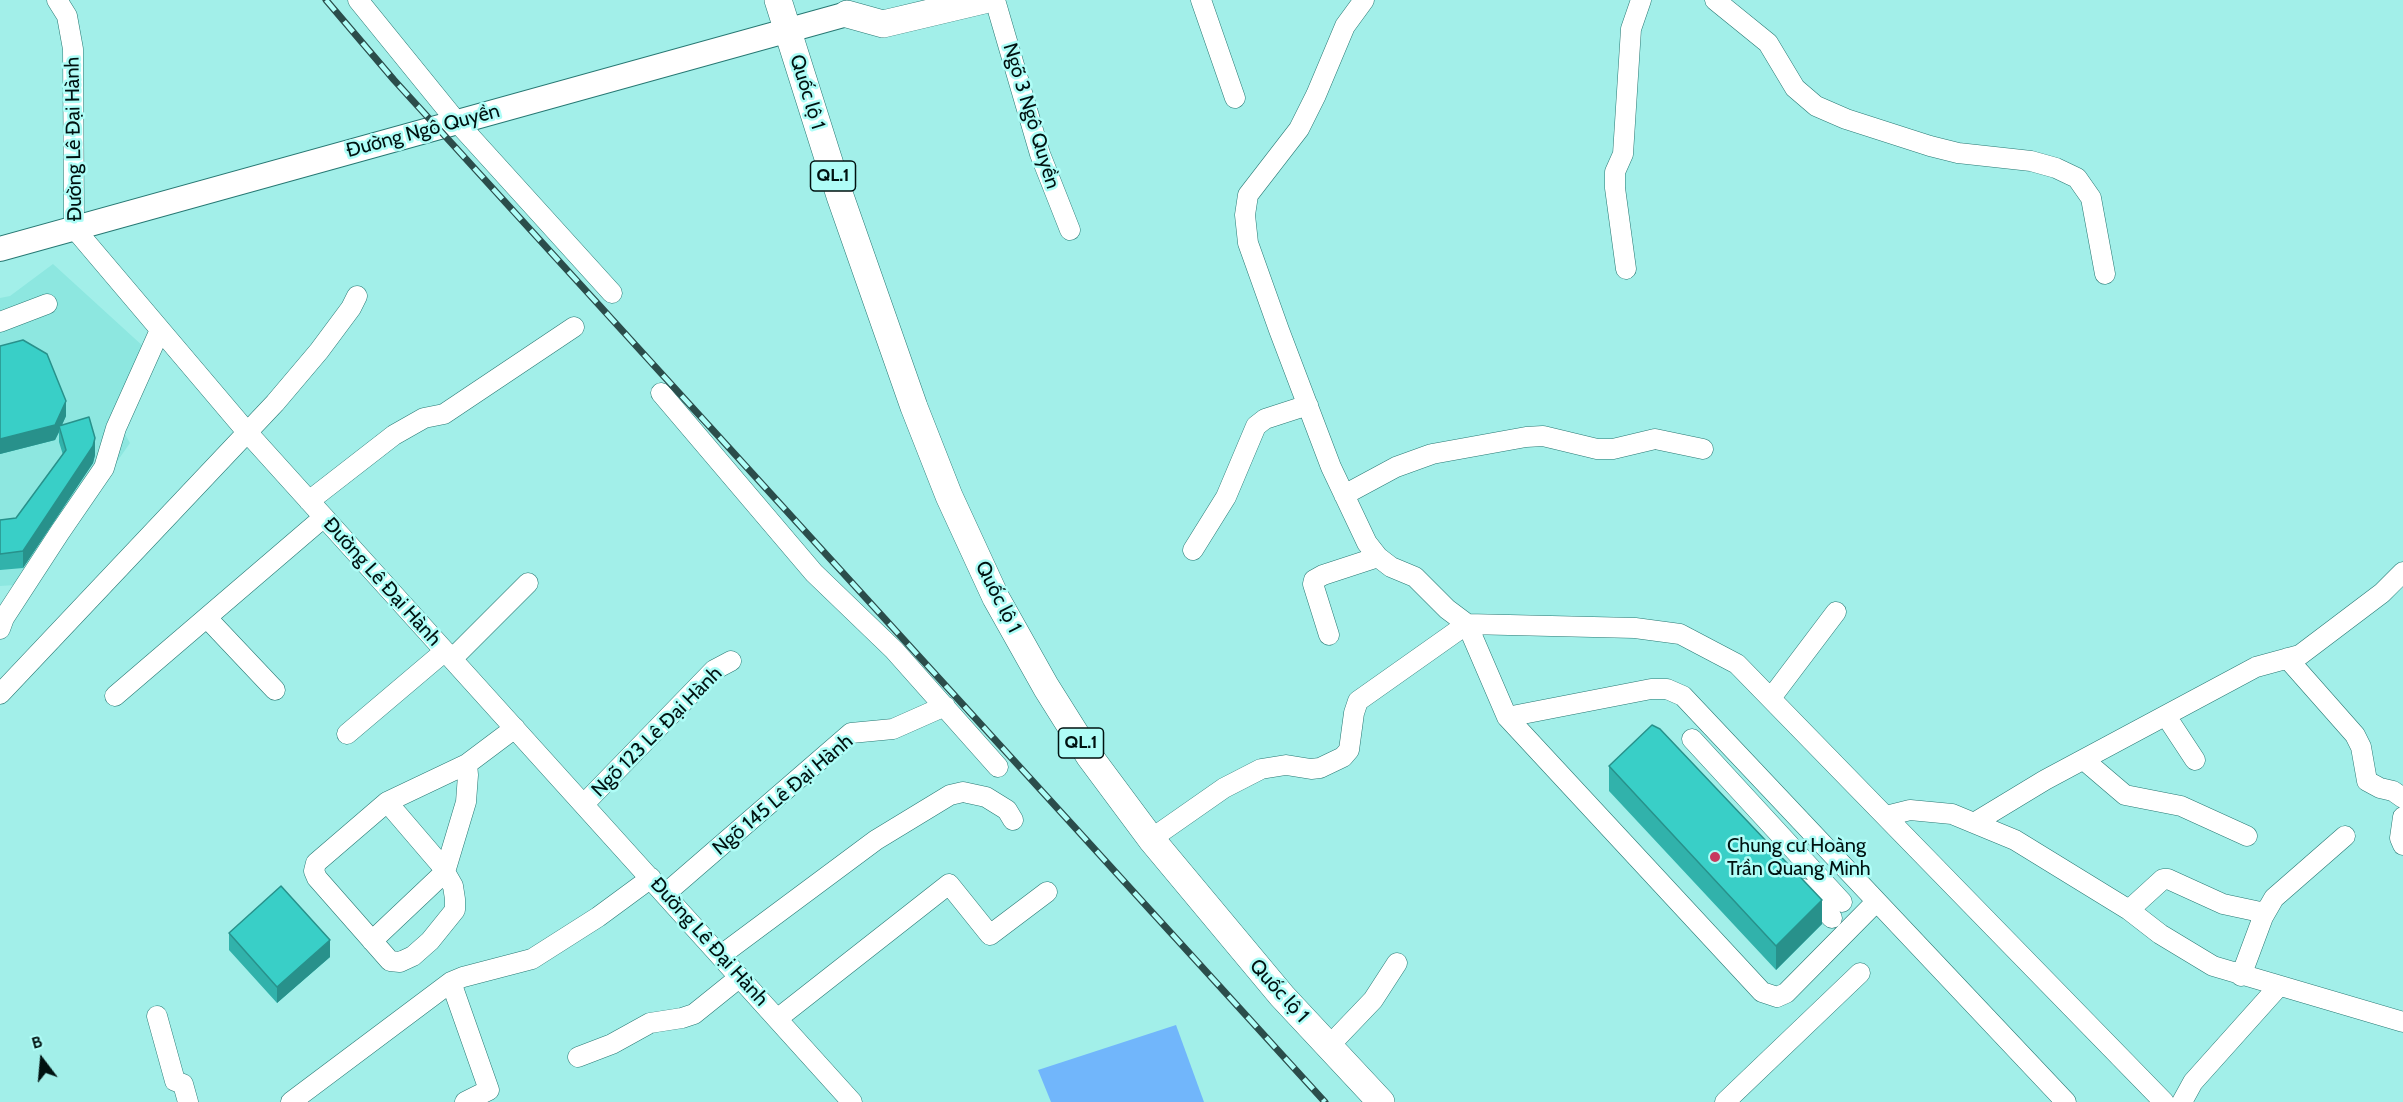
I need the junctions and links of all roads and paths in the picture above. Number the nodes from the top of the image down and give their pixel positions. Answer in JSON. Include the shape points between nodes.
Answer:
{"nodes":[{"id":1,"x":57,"y":0,"type":"edge"},
{"id":2,"x":358,"y":0,"type":"edge"},
{"id":3,"x":778,"y":0,"type":"edge"},
{"id":4,"x":873,"y":0,"type":"edge"},
{"id":5,"x":984,"y":0,"type":"edge"},
{"id":6,"x":995,"y":0,"type":"edge"},
{"id":7,"x":1201,"y":0,"type":"edge"},
{"id":8,"x":1364,"y":0,"type":"edge"},
{"id":9,"x":1641,"y":0,"type":"edge"},
{"id":10,"x":1715,"y":0,"type":"edge"},
{"id":11,"x":373,"y":8,"type":"edge"},
{"id":12,"x":847,"y":14,"type":"junction"},
{"id":13,"x":788,"y":31,"type":"junction"},
{"id":14,"x":1235,"y":98,"type":"dead end"},
{"id":15,"x":457,"y":122,"type":"junction"},
{"id":16,"x":74,"y":228,"type":"junction"},
{"id":17,"x":1070,"y":230,"type":"dead end"},
{"id":18,"x":0,"y":249,"type":"edge"},
{"id":19,"x":1626,"y":269,"type":"dead end"},
{"id":20,"x":2104,"y":274,"type":"dead end"},
{"id":21,"x":612,"y":294,"type":"dead end"},
{"id":22,"x":357,"y":296,"type":"dead end"},
{"id":23,"x":47,"y":304,"type":"dead end"},
{"id":24,"x":0,"y":322,"type":"edge"},
{"id":25,"x":574,"y":327,"type":"dead end"},
{"id":26,"x":160,"y":330,"type":"junction"},
{"id":27,"x":661,"y":393,"type":"dead end"},
{"id":28,"x":1308,"y":405,"type":"junction"},
{"id":29,"x":247,"y":432,"type":"junction"},
{"id":30,"x":1703,"y":449,"type":"dead end"},
{"id":31,"x":1344,"y":495,"type":"junction"},
{"id":32,"x":309,"y":501,"type":"junction"},
{"id":33,"x":324,"y":518,"type":"junction"},
{"id":34,"x":1193,"y":550,"type":"dead end"},
{"id":35,"x":1378,"y":557,"type":"junction"},
{"id":36,"x":2403,"y":572,"type":"edge"},
{"id":37,"x":528,"y":583,"type":"dead end"},
{"id":38,"x":1836,"y":612,"type":"dead end"},
{"id":39,"x":207,"y":618,"type":"junction"},
{"id":40,"x":1467,"y":624,"type":"junction"},
{"id":41,"x":0,"y":629,"type":"edge"},
{"id":42,"x":1329,"y":635,"type":"dead end"},
{"id":43,"x":449,"y":655,"type":"junction"},
{"id":44,"x":2287,"y":658,"type":"junction"},
{"id":45,"x":731,"y":661,"type":"dead end"},
{"id":46,"x":274,"y":690,"type":"dead end"},
{"id":47,"x":0,"y":694,"type":"edge"},
{"id":48,"x":115,"y":696,"type":"dead end"},
{"id":49,"x":1771,"y":699,"type":"junction"},
{"id":50,"x":945,"y":706,"type":"junction"},
{"id":51,"x":2166,"y":716,"type":"junction"},
{"id":52,"x":1507,"y":717,"type":"junction"},
{"id":53,"x":1710,"y":724,"type":"junction"},
{"id":54,"x":515,"y":728,"type":"junction"},
{"id":55,"x":347,"y":734,"type":"dead end"},
{"id":56,"x":1692,"y":739,"type":"junction"},
{"id":57,"x":1675,"y":752,"type":"edge"},
{"id":58,"x":2084,"y":760,"type":"junction"},
{"id":59,"x":2195,"y":760,"type":"dead end"},
{"id":60,"x":467,"y":764,"type":"junction"},
{"id":61,"x":998,"y":767,"type":"dead end"},
{"id":62,"x":1728,"y":778,"type":"junction"},
{"id":63,"x":1712,"y":792,"type":"edge"},
{"id":64,"x":2403,"y":798,"type":"edge"},
{"id":65,"x":1781,"y":800,"type":"junction"},
{"id":66,"x":387,"y":802,"type":"junction"},
{"id":67,"x":584,"y":804,"type":"junction"},
{"id":68,"x":1764,"y":816,"type":"junction"},
{"id":69,"x":1886,"y":816,"type":"junction"},
{"id":70,"x":2403,"y":817,"type":"edge"},
{"id":71,"x":1013,"y":820,"type":"dead end"},
{"id":72,"x":1974,"y":823,"type":"junction"},
{"id":73,"x":1748,"y":831,"type":"edge"},
{"id":74,"x":2247,"y":836,"type":"dead end"},
{"id":75,"x":2345,"y":836,"type":"dead end"},
{"id":76,"x":1151,"y":838,"type":"junction"},
{"id":77,"x":1818,"y":840,"type":"junction"},
{"id":78,"x":2403,"y":844,"type":"edge"},
{"id":79,"x":1792,"y":867,"type":"junction"},
{"id":80,"x":445,"y":872,"type":"junction"},
{"id":81,"x":651,"y":878,"type":"junction"},
{"id":82,"x":1047,"y":892,"type":"dead end"},
{"id":83,"x":665,"y":894,"type":"junction"},
{"id":84,"x":1876,"y":902,"type":"junction"},
{"id":85,"x":1837,"y":910,"type":"dead end"},
{"id":86,"x":2129,"y":910,"type":"junction"},
{"id":87,"x":2265,"y":913,"type":"junction"},
{"id":88,"x":372,"y":941,"type":"junction"},
{"id":89,"x":720,"y":956,"type":"junction"},
{"id":90,"x":1397,"y":963,"type":"dead end"},
{"id":91,"x":1860,"y":973,"type":"dead end"},
{"id":92,"x":2241,"y":976,"type":"junction"},
{"id":93,"x":740,"y":977,"type":"junction"},
{"id":94,"x":451,"y":982,"type":"junction"},
{"id":95,"x":2279,"y":986,"type":"junction"},
{"id":96,"x":157,"y":1016,"type":"dead end"},
{"id":97,"x":777,"y":1019,"type":"junction"},
{"id":98,"x":2403,"y":1022,"type":"edge"},
{"id":99,"x":1329,"y":1046,"type":"junction"},
{"id":100,"x":578,"y":1057,"type":"dead end"},
{"id":101,"x":188,"y":1102,"type":"edge"},
{"id":102,"x":291,"y":1102,"type":"edge"},
{"id":103,"x":465,"y":1102,"type":"edge"},
{"id":104,"x":852,"y":1102,"type":"edge"},
{"id":105,"x":1381,"y":1102,"type":"edge"},
{"id":106,"x":1725,"y":1102,"type":"edge"},
{"id":107,"x":2066,"y":1102,"type":"edge"},
{"id":108,"x":2164,"y":1102,"type":"edge"},
{"id":109,"x":2182,"y":1102,"type":"edge"}],
"edges":[{"from":1,"to":16,"type":"street","name":"Đường Lê Đại Hành","via":[[67,16],[73,49]]},
{"from":2,"to":11,"type":"street"},
{"from":3,"to":13,"type":"highway","name":"Quốc lộ 1","number":"QL.1"},
{"from":4,"to":12,"type":"highway","name":"Đường Ngô Quyền"},
{"from":5,"to":12,"type":"highway","via":[[882,24]]},
{"from":6,"to":17,"type":"street","name":"Ngõ 3 Ngô Quyền","via":[[1041,154]]},
{"from":7,"to":14,"type":"street"},
{"from":8,"to":28,"type":"street","via":[[1345,26],[1299,129],[1248,195],[1245,215],[1248,243]]},
{"from":9,"to":19,"type":"street","via":[[1631,29],[1623,154],[1615,172]]},
{"from":10,"to":20,"type":"street","via":[[1768,43],[1795,88],[1816,106],[1930,146],[2031,161],[2078,178],[2091,198]]},
{"from":11,"to":15,"type":"street"},
{"from":12,"to":13,"type":"main road","name":"Đường Ngô Quyền"},
{"from":13,"to":15,"type":"main road","name":"Đường Ngô Quyền"},
{"from":13,"to":76,"type":"highway","name":"Quốc lộ 1","number":"QL.1","via":[[840,196],[949,496],[996,598],[1046,687],[1090,757]]},
{"from":15,"to":16,"type":"main road","name":"Đường Ngô Quyền"},
{"from":15,"to":21,"type":"street"},
{"from":16,"to":18,"type":"main road","name":"Đường Ngô Quyền"},
{"from":16,"to":26,"type":"street","name":"Đường Lê Đại Hành"},
{"from":22,"to":29,"type":"street","via":[[319,351]]},
{"from":23,"to":24,"type":"street"},
{"from":25,"to":32,"type":"street","via":[[444,414],[424,418],[401,430]]},
{"from":26,"to":29,"type":"street","name":"Đường Lê Đại Hành"},
{"from":26,"to":41,"type":"street","via":[[116,428],[104,468]]},
{"from":27,"to":50,"type":"street","via":[[814,573]]},
{"from":28,"to":31,"type":"street"},
{"from":28,"to":34,"type":"street","via":[[1265,418],[1256,426],[1226,497]]},
{"from":29,"to":32,"type":"street","name":"Đường Lê Đại Hành"},
{"from":29,"to":47,"type":"street"},
{"from":30,"to":31,"type":"street","via":[[1655,439],[1598,449],[1543,436],[1526,437],[1432,454],[1396,467]]},
{"from":31,"to":35,"type":"street"},
{"from":32,"to":33,"type":"street","name":"Đường Lê Đại Hành"},
{"from":33,"to":39,"type":"street"},
{"from":33,"to":43,"type":"street","name":"Đường Lê Đại Hành"},
{"from":35,"to":40,"type":"street","via":[[1390,567],[1415,577]]},
{"from":35,"to":42,"type":"street","via":[[1314,580]]},
{"from":36,"to":44,"type":"street","via":[[2312,647]]},
{"from":37,"to":43,"type":"street"},
{"from":38,"to":49,"type":"street"},
{"from":39,"to":46,"type":"street"},
{"from":39,"to":48,"type":"street"},
{"from":40,"to":49,"type":"street","via":[[1635,628],[1680,634],[1737,664]]},
{"from":40,"to":52,"type":"street"},
{"from":40,"to":76,"type":"street","via":[[1358,701],[1349,750],[1343,757],[1320,768],[1286,765],[1261,769],[1224,788]]},
{"from":43,"to":54,"type":"street","name":"Đường Lê Đại Hành"},
{"from":43,"to":55,"type":"street"},
{"from":44,"to":51,"type":"street","via":[[2256,667]]},
{"from":44,"to":64,"type":"street","via":[[2355,735],[2367,781]]},
{"from":45,"to":67,"type":"street","name":"Ngõ 123 Lê Đại Hành","via":[[714,670]]},
{"from":49,"to":69,"type":"street"},
{"from":50,"to":61,"type":"street"},
{"from":50,"to":83,"type":"street","name":"Ngõ 145 Lê Đại Hành","via":[[893,729],[851,733]]},
{"from":51,"to":58,"type":"street"},
{"from":51,"to":59,"type":"street"},
{"from":52,"to":53,"type":"street","via":[[1667,689],[1683,696]]},
{"from":52,"to":84,"type":"street","via":[[1762,992],[1777,997],[1786,993]]},
{"from":53,"to":56,"type":"street"},
{"from":53,"to":65,"type":"street"},
{"from":54,"to":60,"type":"street"},
{"from":54,"to":67,"type":"street","name":"Đường Lê Đại Hành"},
{"from":56,"to":57,"type":"street"},
{"from":56,"to":62,"type":"street"},
{"from":58,"to":72,"type":"street"},
{"from":58,"to":74,"type":"street","via":[[2125,795],[2181,806]]},
{"from":60,"to":66,"type":"street"},
{"from":60,"to":80,"type":"street","via":[[466,802]]},
{"from":62,"to":63,"type":"street"},
{"from":62,"to":68,"type":"street"},
{"from":65,"to":68,"type":"street"},
{"from":65,"to":77,"type":"street"},
{"from":66,"to":80,"type":"street"},
{"from":66,"to":88,"type":"street","via":[[316,863],[314,871]]},
{"from":67,"to":81,"type":"street","name":"Đường Lê Đại Hành"},
{"from":68,"to":73,"type":"street"},
{"from":68,"to":79,"type":"street"},
{"from":69,"to":72,"type":"street","via":[[1910,810],[1952,814]]},
{"from":69,"to":108,"type":"street"},
{"from":70,"to":78,"type":"street"},
{"from":71,"to":89,"type":"street","via":[[1007,810],[986,797],[963,792],[950,795],[876,840]]},
{"from":72,"to":86,"type":"street","via":[[2015,840]]},
{"from":75,"to":87,"type":"street","via":[[2274,898]]},
{"from":76,"to":99,"type":"highway","name":"Quốc lộ 1","number":"QL.1","via":[[1282,996]]},
{"from":77,"to":79,"type":"street"},
{"from":77,"to":84,"type":"street"},
{"from":79,"to":85,"type":"street"},
{"from":80,"to":88,"type":"street"},
{"from":80,"to":88,"type":"street","via":[[453,886],[455,910],[430,941],[413,957],[400,962],[390,962]]},
{"from":81,"to":83,"type":"street","name":"Đường Lê Đại Hành"},
{"from":81,"to":94,"type":"street","via":[[532,959]]},
{"from":82,"to":97,"type":"street","via":[[990,935],[949,884]]},
{"from":83,"to":89,"type":"street","name":"Đường Lê Đại Hành"},
{"from":84,"to":107,"type":"street"},
{"from":86,"to":87,"type":"street","via":[[2163,879],[2168,879],[2223,904]]},
{"from":86,"to":92,"type":"street","via":[[2188,952]]},
{"from":87,"to":92,"type":"street"},
{"from":89,"to":93,"type":"street","name":"Đường Lê Đại Hành"},
{"from":90,"to":99,"type":"street","via":[[1373,1000]]},
{"from":91,"to":106,"type":"street"},
{"from":92,"to":95,"type":"street"},
{"from":93,"to":97,"type":"street","name":"Đường Lê Đại Hành"},
{"from":93,"to":100,"type":"street","via":[[694,1014],[650,1023]]},
{"from":94,"to":102,"type":"street"},
{"from":94,"to":103,"type":"street","via":[[489,1090]]},
{"from":95,"to":98,"type":"street"},
{"from":95,"to":109,"type":"street","via":[[2193,1082]]},
{"from":96,"to":101,"type":"street","via":[[175,1081],[183,1084]]},
{"from":97,"to":104,"type":"street","name":"Đường Lê Đại Hành"},
{"from":99,"to":105,"type":"highway","name":"Quốc lộ 1","number":"QL.1"}]}
